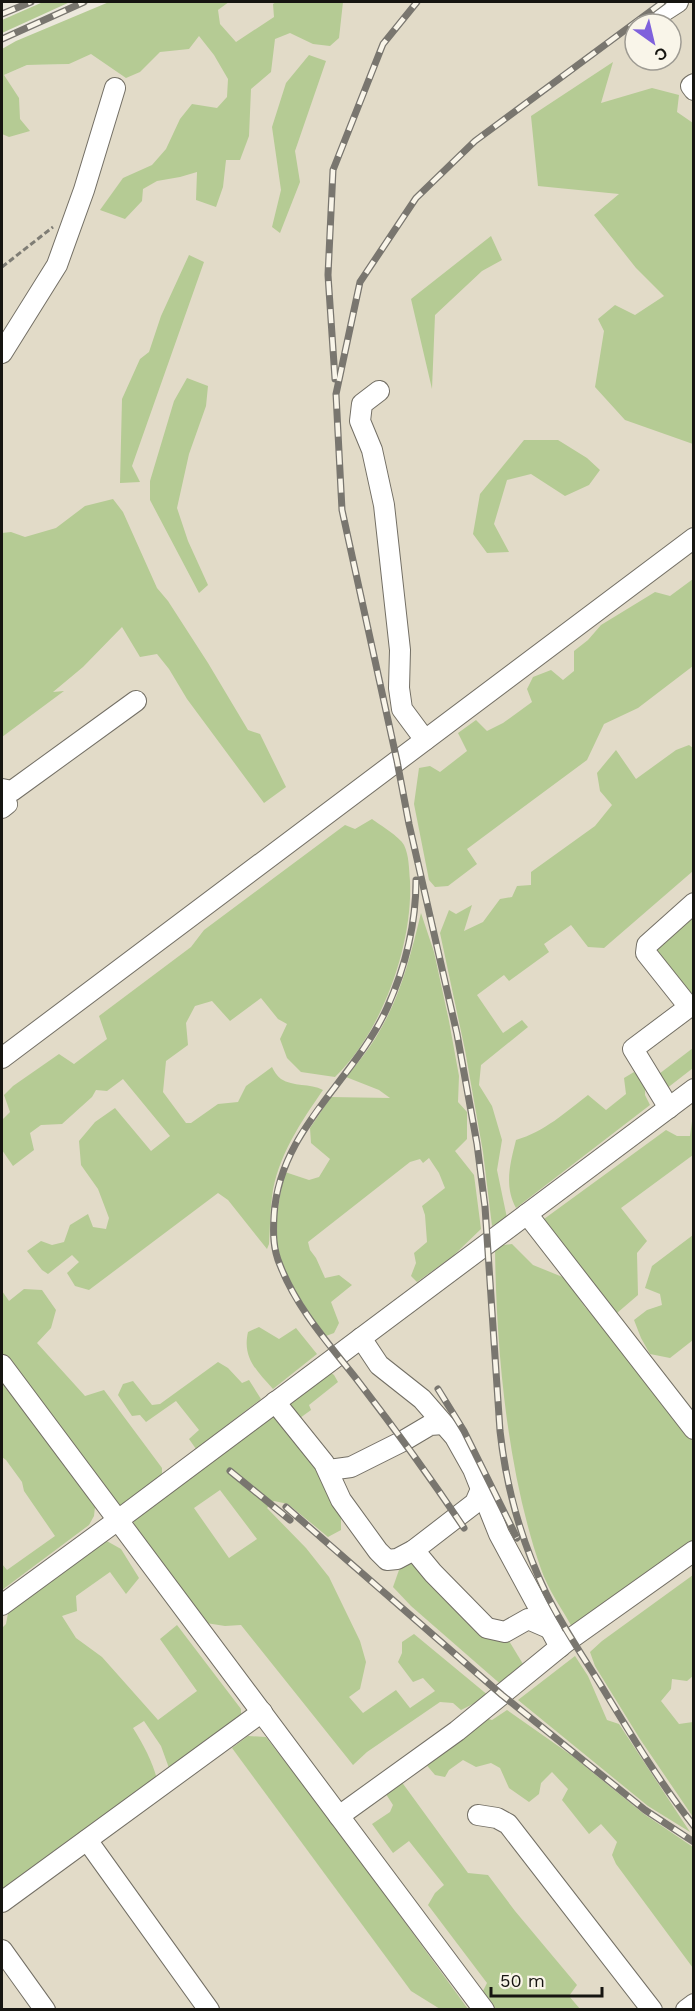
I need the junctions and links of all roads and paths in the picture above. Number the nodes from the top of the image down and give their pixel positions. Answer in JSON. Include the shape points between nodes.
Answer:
{"nodes":[{"id":1,"x":693,"y":84,"type":"edge"},
{"id":2,"x":115,"y":88,"type":"dead end"},
{"id":3,"x":693,"y":90,"type":"edge"},
{"id":4,"x":54,"y":226,"type":"dead end"},
{"id":5,"x":2,"y":267,"type":"edge"},
{"id":6,"x":2,"y":353,"type":"edge"},
{"id":7,"x":379,"y":391,"type":"dead end"},
{"id":8,"x":693,"y":538,"type":"edge"},
{"id":9,"x":136,"y":701,"type":"dead end"},
{"id":10,"x":425,"y":740,"type":"junction"},
{"id":11,"x":2,"y":790,"type":"edge"},
{"id":12,"x":2,"y":808,"type":"edge"},
{"id":13,"x":693,"y":903,"type":"edge"},
{"id":14,"x":691,"y":1006,"type":"edge"},
{"id":15,"x":2,"y":1058,"type":"edge"},
{"id":16,"x":693,"y":1089,"type":"edge"},
{"id":17,"x":669,"y":1108,"type":"junction"},
{"id":18,"x":526,"y":1214,"type":"junction"},
{"id":19,"x":361,"y":1338,"type":"junction"},
{"id":20,"x":2,"y":1365,"type":"edge"},
{"id":21,"x":275,"y":1402,"type":"junction"},
{"id":22,"x":444,"y":1424,"type":"junction"},
{"id":23,"x":693,"y":1430,"type":"edge"},
{"id":24,"x":329,"y":1470,"type":"junction"},
{"id":25,"x":481,"y":1489,"type":"junction"},
{"id":26,"x":118,"y":1520,"type":"junction"},
{"id":27,"x":414,"y":1550,"type":"junction"},
{"id":28,"x":693,"y":1551,"type":"edge"},
{"id":29,"x":2,"y":1605,"type":"edge"},
{"id":30,"x":551,"y":1629,"type":"junction"},
{"id":31,"x":560,"y":1647,"type":"junction"},
{"id":32,"x":262,"y":1712,"type":"junction"},
{"id":33,"x":478,"y":1815,"type":"dead end"},
{"id":34,"x":339,"y":1816,"type":"junction"},
{"id":35,"x":87,"y":1840,"type":"junction"},
{"id":36,"x":2,"y":1902,"type":"edge"},
{"id":37,"x":2,"y":1950,"type":"edge"},
{"id":38,"x":693,"y":2004,"type":"edge"},
{"id":39,"x":45,"y":2010,"type":"edge"},
{"id":40,"x":209,"y":2010,"type":"edge"},
{"id":41,"x":484,"y":2010,"type":"edge"},
{"id":42,"x":652,"y":2010,"type":"edge"},
{"id":43,"x":686,"y":2010,"type":"edge"}],
"edges":[{"from":1,"to":3,"type":"lane"},
{"from":2,"to":6,"type":"lane","via":[[57,265]]},
{"from":4,"to":5,"type":"path"},
{"from":7,"to":10,"type":"lane","via":[[362,404],[360,421],[372,450],[384,505],[400,650],[402,709]]},
{"from":8,"to":10,"type":"lane"},
{"from":9,"to":11,"type":"lane","via":[[12,791]]},
{"from":10,"to":15,"type":"lane"},
{"from":11,"to":12,"type":"lane","via":[[7,804]]},
{"from":13,"to":14,"type":"lane","via":[[647,945],[646,953]]},
{"from":14,"to":17,"type":"lane","via":[[633,1049]]},
{"from":16,"to":17,"type":"lane"},
{"from":17,"to":18,"type":"lane"},
{"from":18,"to":19,"type":"lane"},
{"from":18,"to":23,"type":"lane"},
{"from":19,"to":21,"type":"lane"},
{"from":19,"to":22,"type":"lane","via":[[379,1365],[422,1399]]},
{"from":20,"to":26,"type":"lane"},
{"from":21,"to":24,"type":"lane"},
{"from":21,"to":26,"type":"lane"},
{"from":22,"to":24,"type":"lane","via":[[430,1425],[351,1467]]},
{"from":22,"to":25,"type":"lane","via":[[455,1437]]},
{"from":24,"to":27,"type":"lane","via":[[341,1500],[387,1560]]},
{"from":25,"to":27,"type":"lane","via":[[475,1503]]},
{"from":25,"to":30,"type":"lane","via":[[498,1534]]},
{"from":26,"to":29,"type":"lane"},
{"from":26,"to":32,"type":"lane"},
{"from":27,"to":30,"type":"lane","via":[[487,1628],[505,1632],[528,1619]]},
{"from":28,"to":31,"type":"lane"},
{"from":30,"to":31,"type":"lane"},
{"from":31,"to":34,"type":"lane","via":[[457,1731]]},
{"from":32,"to":34,"type":"lane"},
{"from":32,"to":35,"type":"lane"},
{"from":33,"to":42,"type":"lane","via":[[508,1824]]},
{"from":34,"to":41,"type":"lane"},
{"from":35,"to":36,"type":"lane"},
{"from":35,"to":40,"type":"lane"},
{"from":37,"to":39,"type":"lane"},
{"from":38,"to":43,"type":"lane"}]}
